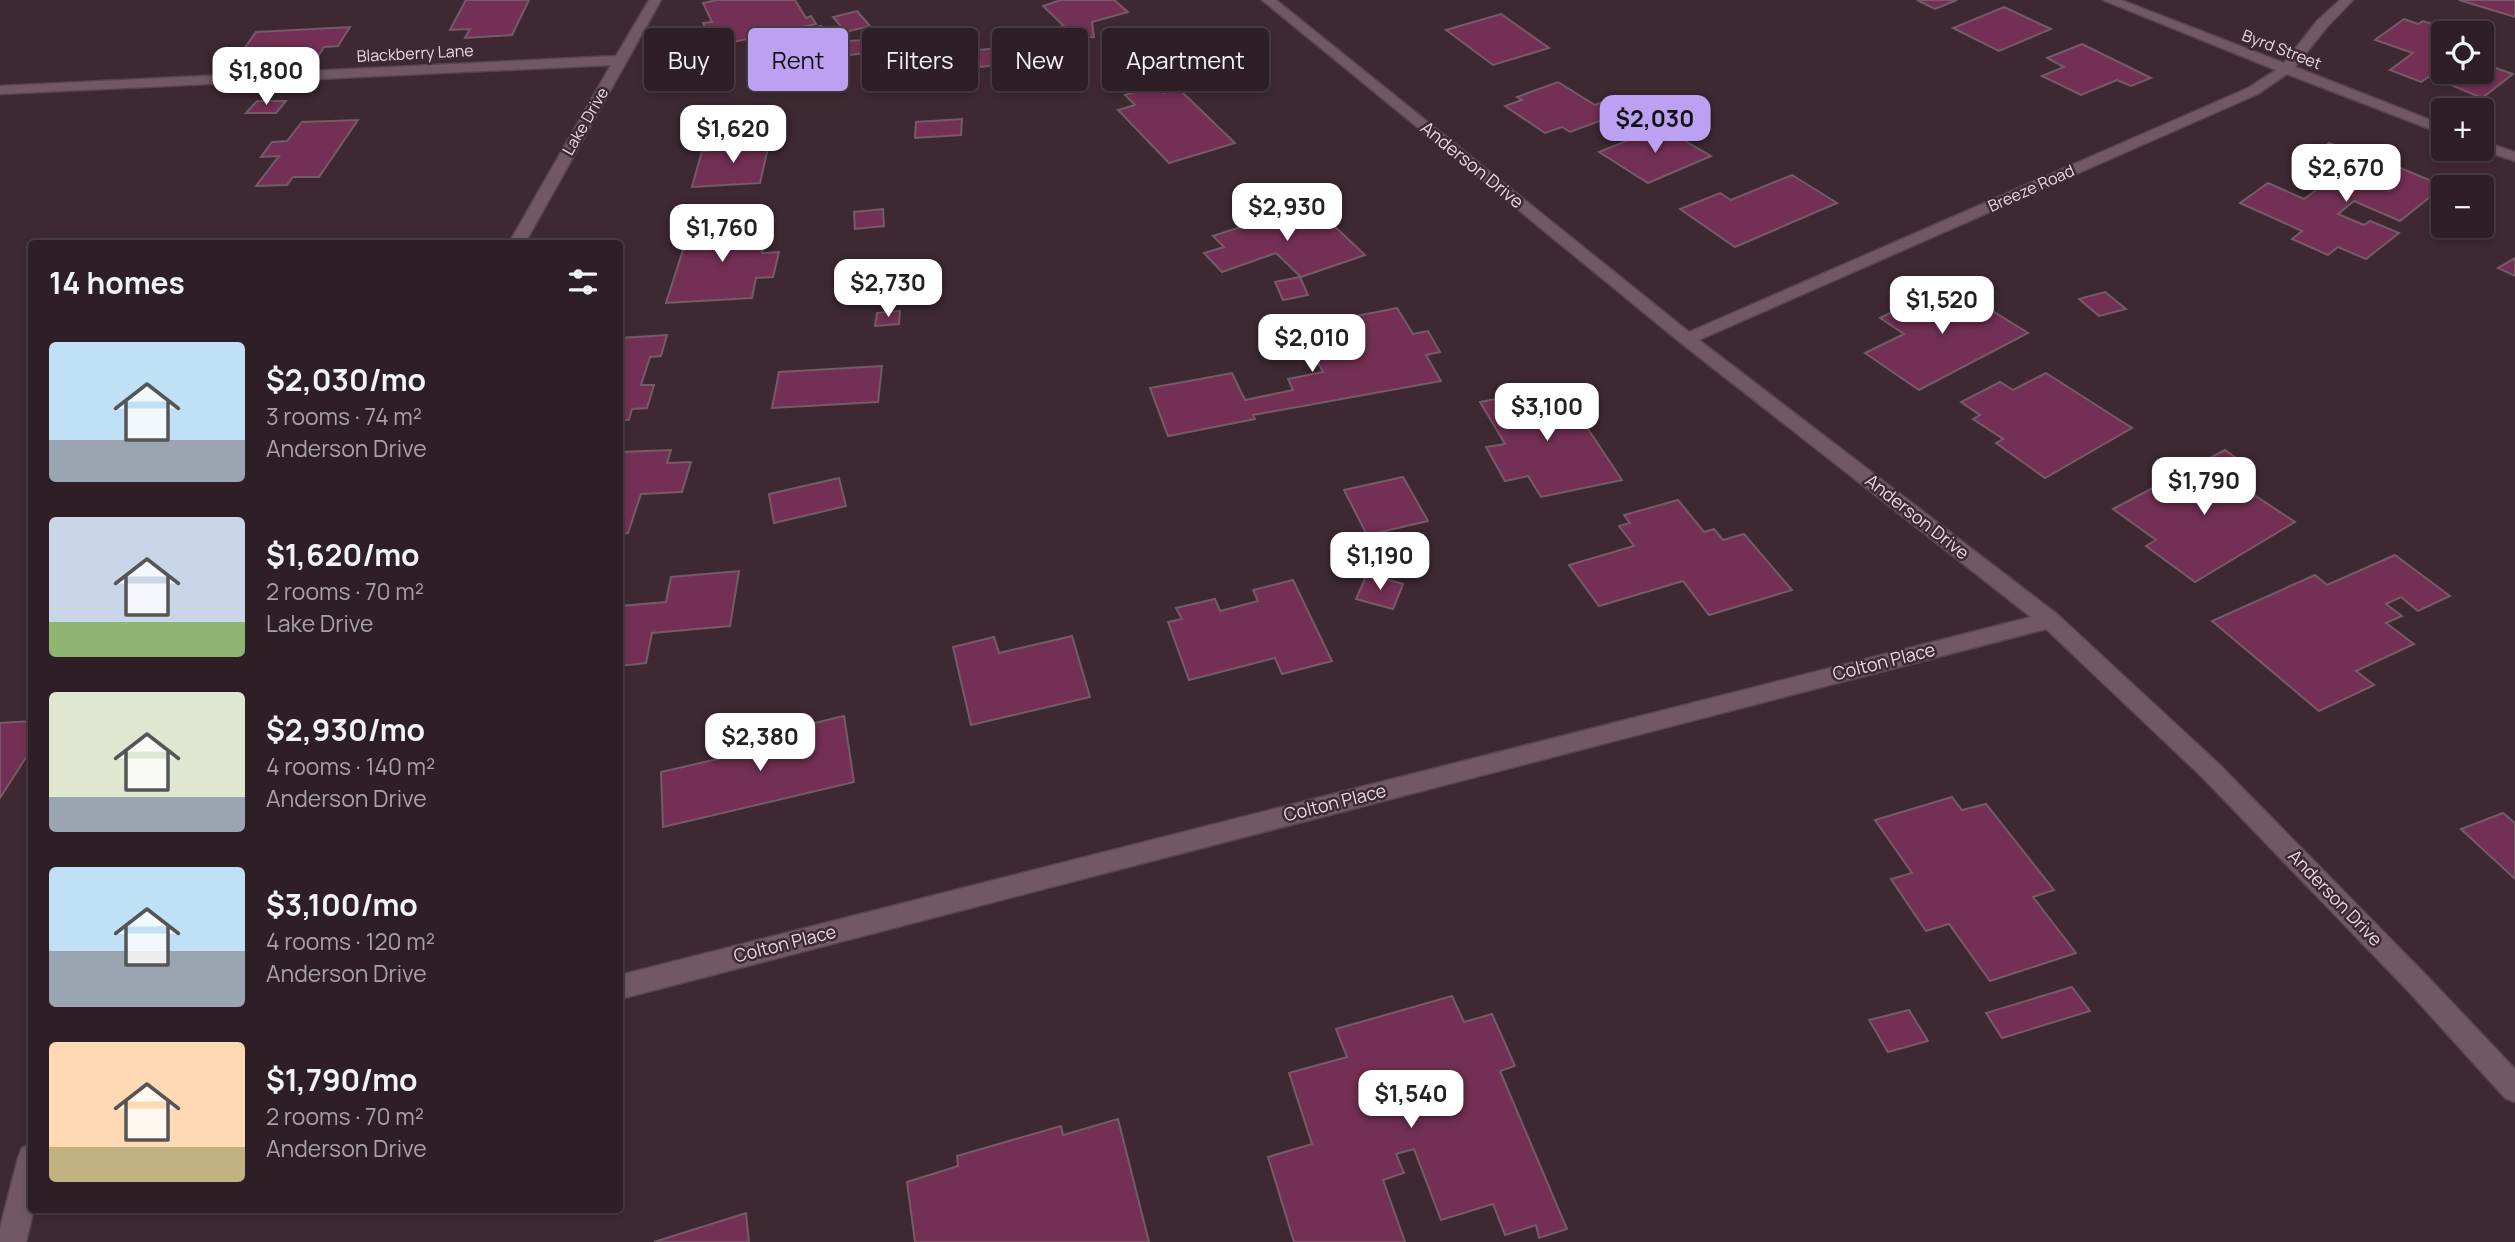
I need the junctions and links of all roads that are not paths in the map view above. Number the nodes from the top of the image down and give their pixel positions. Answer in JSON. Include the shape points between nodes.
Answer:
{"nodes":[{"id":1,"x":654,"y":0,"type":"edge"},
{"id":2,"x":1268,"y":0,"type":"edge"},
{"id":3,"x":2109,"y":0,"type":"edge"},
{"id":4,"x":2347,"y":0,"type":"edge"},
{"id":5,"x":621,"y":60,"type":"junction"},
{"id":6,"x":2287,"y":69,"type":"junction"},
{"id":7,"x":0,"y":90,"type":"edge"},
{"id":8,"x":2431,"y":125,"type":"edge"},
{"id":9,"x":2494,"y":150,"type":"edge"},
{"id":10,"x":2515,"y":158,"type":"edge"},
{"id":11,"x":519,"y":240,"type":"edge"},
{"id":12,"x":1687,"y":339,"type":"junction"},
{"id":13,"x":2050,"y":620,"type":"junction"},
{"id":14,"x":623,"y":986,"type":"edge"},
{"id":15,"x":2515,"y":1089,"type":"edge"},
{"id":16,"x":28,"y":1174,"type":"edge"},
{"id":17,"x":11,"y":1242,"type":"edge"}],
"edges":[{"from":1,"to":5,"type":"street","name":"Lake Drive"},
{"from":2,"to":12,"type":"street","name":"Anderson Drive"},
{"from":3,"to":6,"type":"street","name":"Byrd Street"},
{"from":4,"to":6,"type":"street","name":"Breeze Road"},
{"from":5,"to":7,"type":"street","name":"Blackberry Lane"},
{"from":5,"to":11,"type":"street","name":"Lake Drive"},
{"from":6,"to":8,"type":"street","name":"Byrd Street"},
{"from":6,"to":12,"type":"street","name":"Breeze Road","via":[[2253,91]]},
{"from":9,"to":10,"type":"street"},
{"from":12,"to":13,"type":"street","name":"Anderson Drive"},
{"from":13,"to":14,"type":"street","name":"Colton Place"},
{"from":13,"to":15,"type":"street","name":"Anderson Drive","via":[[2211,771]]},
{"from":16,"to":17,"type":"street"}]}
